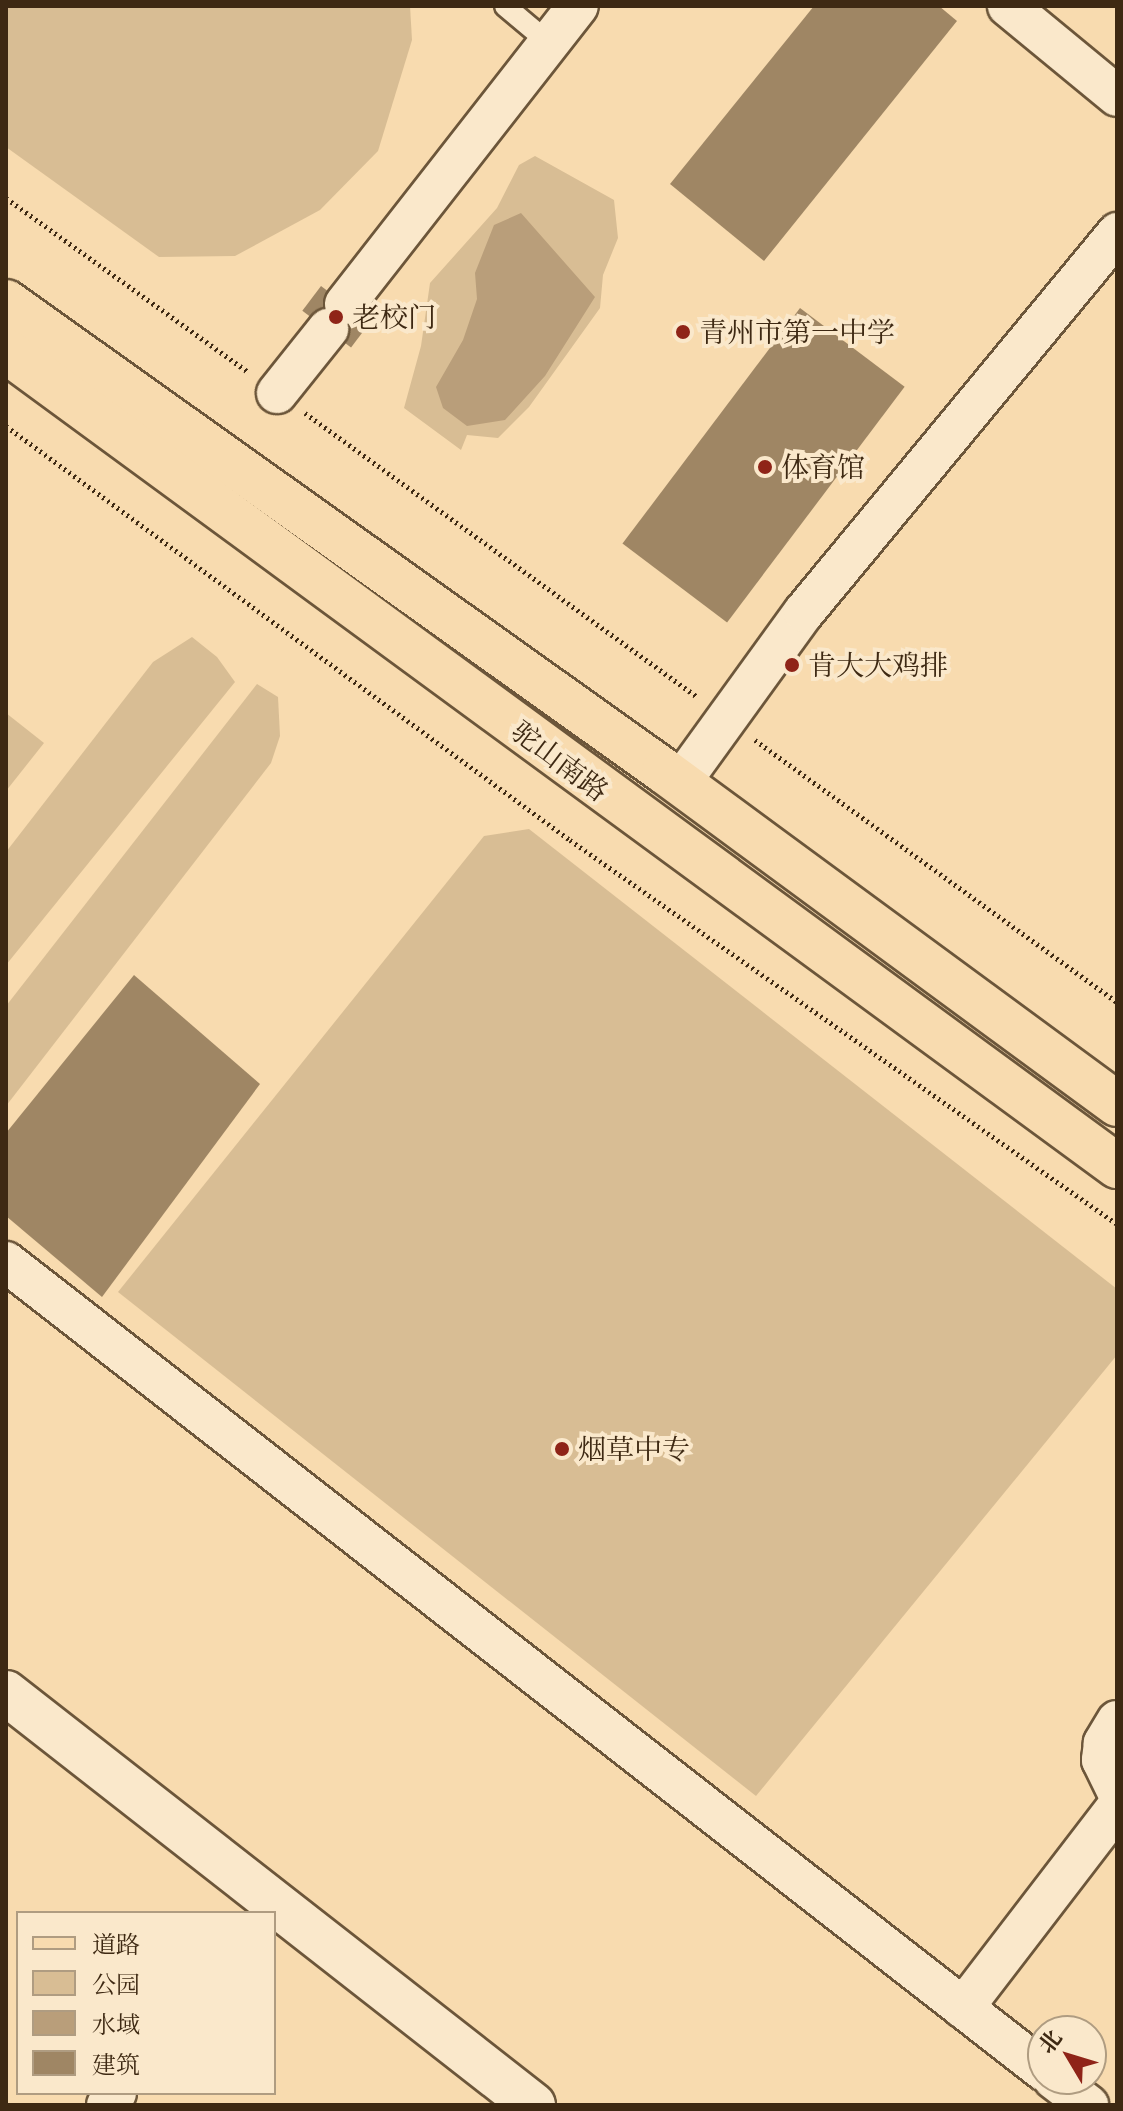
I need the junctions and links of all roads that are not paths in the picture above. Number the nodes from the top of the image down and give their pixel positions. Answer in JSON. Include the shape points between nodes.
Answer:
{"nodes":[{"id":1,"x":505,"y":6,"type":"edge"},
{"id":2,"x":578,"y":6,"type":"edge"},
{"id":3,"x":1008,"y":6,"type":"edge"},
{"id":4,"x":549,"y":43,"type":"junction"},
{"id":5,"x":1117,"y":96,"type":"edge"},
{"id":6,"x":1117,"y":233,"type":"edge"},
{"id":7,"x":6,"y":302,"type":"edge"},
{"id":8,"x":6,"y":351,"type":"edge"},
{"id":9,"x":277,"y":393,"type":"road end"},
{"id":10,"x":680,"y":783,"type":"junction"},
{"id":11,"x":1117,"y":1104,"type":"edge"},
{"id":12,"x":1117,"y":1166,"type":"edge"},
{"id":13,"x":6,"y":1262,"type":"edge"},
{"id":14,"x":6,"y":1693,"type":"edge"},
{"id":15,"x":1117,"y":1721,"type":"edge"},
{"id":16,"x":1117,"y":1791,"type":"edge"},
{"id":17,"x":1117,"y":1807,"type":"edge"},
{"id":18,"x":963,"y":2008,"type":"junction"},
{"id":19,"x":1027,"y":2058,"type":"edge"},
{"id":20,"x":533,"y":2105,"type":"edge"}],
"edges":[{"from":1,"to":4,"type":"lane"},
{"from":2,"to":4,"type":"street"},
{"from":3,"to":5,"type":"street"},
{"from":4,"to":9,"type":"street"},
{"from":6,"to":10,"type":"street","via":[[804,612]]},
{"from":7,"to":10,"type":"main road","name":"驼山南路"},
{"from":8,"to":12,"type":"main road","name":"驼山南路"},
{"from":10,"to":11,"type":"main road","name":"驼山南路"},
{"from":13,"to":18,"type":"street"},
{"from":14,"to":20,"type":"street"},
{"from":15,"to":16,"type":"street","via":[[1104,1743],[1102,1760]]},
{"from":17,"to":18,"type":"street"},
{"from":18,"to":19,"type":"street"}]}
